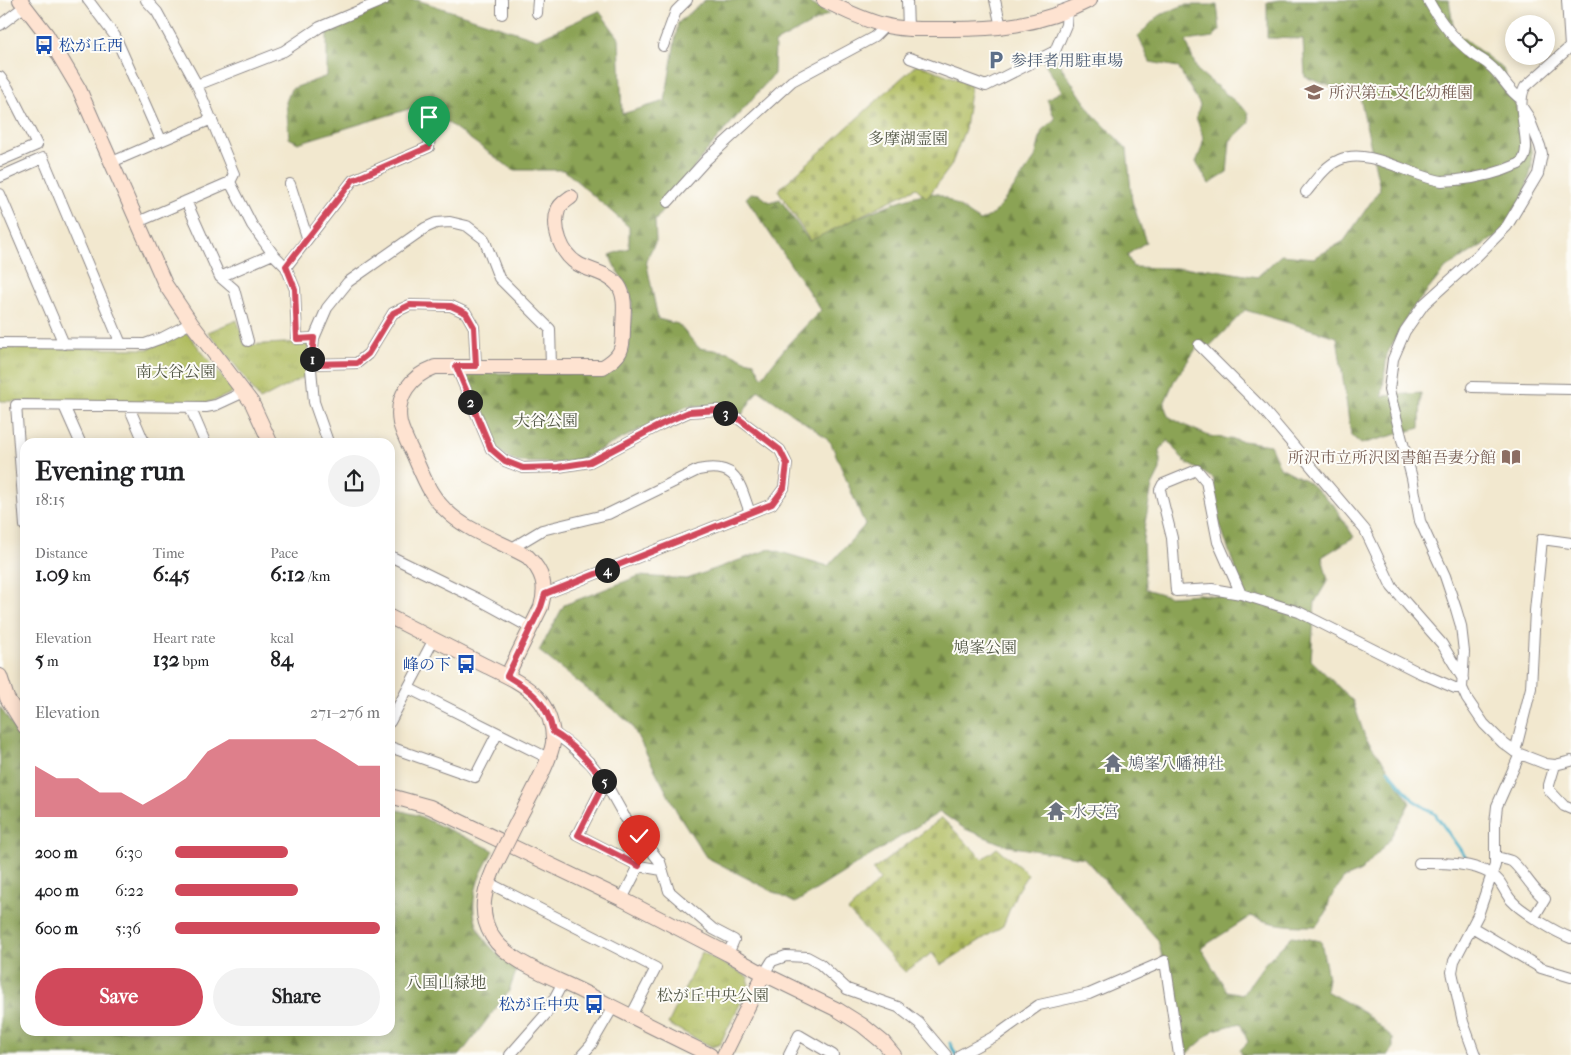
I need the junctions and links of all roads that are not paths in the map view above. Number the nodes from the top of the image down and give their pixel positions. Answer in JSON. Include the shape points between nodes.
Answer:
{"nodes":[{"id":1,"x":88,"y":0,"type":"edge"},
{"id":2,"x":146,"y":0,"type":"edge"},
{"id":3,"x":384,"y":0,"type":"edge"},
{"id":4,"x":502,"y":0,"type":"edge"},
{"id":5,"x":538,"y":0,"type":"edge"},
{"id":6,"x":688,"y":0,"type":"edge"},
{"id":7,"x":824,"y":0,"type":"edge"},
{"id":8,"x":907,"y":0,"type":"edge"},
{"id":9,"x":995,"y":0,"type":"edge"},
{"id":10,"x":1090,"y":0,"type":"edge"},
{"id":11,"x":1428,"y":0,"type":"edge"},
{"id":12,"x":1567,"y":0,"type":"edge"},
{"id":13,"x":23,"y":3,"type":"edge"},
{"id":14,"x":1067,"y":11,"type":"junction"},
{"id":15,"x":537,"y":13,"type":"dead end"},
{"id":16,"x":502,"y":14,"type":"dead end"},
{"id":17,"x":0,"y":25,"type":"edge"},
{"id":18,"x":885,"y":26,"type":"junction"},
{"id":19,"x":1001,"y":27,"type":"junction"},
{"id":20,"x":908,"y":28,"type":"junction"},
{"id":21,"x":663,"y":46,"type":"dead end"},
{"id":22,"x":1571,"y":47,"type":"edge"},
{"id":23,"x":910,"y":58,"type":"dead end"},
{"id":24,"x":0,"y":77,"type":"edge"},
{"id":25,"x":197,"y":85,"type":"junction"},
{"id":26,"x":1522,"y":103,"type":"junction"},
{"id":27,"x":212,"y":119,"type":"junction"},
{"id":28,"x":431,"y":120,"type":"dead end"},
{"id":29,"x":161,"y":140,"type":"junction"},
{"id":30,"x":0,"y":161,"type":"edge"},
{"id":31,"x":112,"y":162,"type":"junction"},
{"id":32,"x":0,"y":177,"type":"edge"},
{"id":33,"x":230,"y":182,"type":"junction"},
{"id":34,"x":290,"y":184,"type":"dead end"},
{"id":35,"x":1306,"y":192,"type":"dead end"},
{"id":36,"x":0,"y":194,"type":"edge"},
{"id":37,"x":571,"y":197,"type":"dead end"},
{"id":38,"x":186,"y":201,"type":"junction"},
{"id":39,"x":668,"y":202,"type":"dead end"},
{"id":40,"x":138,"y":222,"type":"junction"},
{"id":41,"x":307,"y":237,"type":"junction"},
{"id":42,"x":272,"y":254,"type":"junction"},
{"id":43,"x":286,"y":266,"type":"junction"},
{"id":44,"x":220,"y":277,"type":"junction"},
{"id":45,"x":191,"y":323,"type":"junction"},
{"id":46,"x":314,"y":338,"type":"junction"},
{"id":47,"x":248,"y":341,"type":"dead end"},
{"id":48,"x":0,"y":343,"type":"edge"},
{"id":49,"x":64,"y":344,"type":"junction"},
{"id":50,"x":121,"y":344,"type":"junction"},
{"id":51,"x":1199,"y":345,"type":"dead end"},
{"id":52,"x":311,"y":364,"type":"junction"},
{"id":53,"x":456,"y":366,"type":"junction"},
{"id":54,"x":476,"y":366,"type":"junction"},
{"id":55,"x":551,"y":367,"type":"junction"},
{"id":56,"x":1472,"y":387,"type":"dead end"},
{"id":57,"x":1571,"y":389,"type":"edge"},
{"id":58,"x":244,"y":392,"type":"junction"},
{"id":59,"x":64,"y":406,"type":"junction"},
{"id":60,"x":130,"y":407,"type":"junction"},
{"id":61,"x":190,"y":407,"type":"junction"},
{"id":62,"x":78,"y":438,"type":"edge"},
{"id":63,"x":142,"y":438,"type":"edge"},
{"id":64,"x":203,"y":438,"type":"edge"},
{"id":65,"x":268,"y":438,"type":"edge"},
{"id":66,"x":325,"y":438,"type":"edge"},
{"id":67,"x":20,"y":459,"type":"edge"},
{"id":68,"x":750,"y":513,"type":"junction"},
{"id":69,"x":1571,"y":543,"type":"edge"},
{"id":70,"x":512,"y":548,"type":"junction"},
{"id":71,"x":395,"y":558,"type":"edge"},
{"id":72,"x":545,"y":594,"type":"junction"},
{"id":73,"x":1241,"y":594,"type":"junction"},
{"id":74,"x":395,"y":620,"type":"edge"},
{"id":75,"x":531,"y":628,"type":"junction"},
{"id":76,"x":434,"y":639,"type":"junction"},
{"id":77,"x":0,"y":676,"type":"edge"},
{"id":78,"x":507,"y":676,"type":"junction"},
{"id":79,"x":1463,"y":684,"type":"junction"},
{"id":80,"x":408,"y":688,"type":"junction"},
{"id":81,"x":395,"y":713,"type":"edge"},
{"id":82,"x":20,"y":719,"type":"edge"},
{"id":83,"x":553,"y":732,"type":"junction"},
{"id":84,"x":497,"y":734,"type":"junction"},
{"id":85,"x":395,"y":749,"type":"edge"},
{"id":86,"x":1518,"y":753,"type":"junction"},
{"id":87,"x":548,"y":758,"type":"junction"},
{"id":88,"x":1571,"y":760,"type":"edge"},
{"id":89,"x":1555,"y":765,"type":"junction"},
{"id":90,"x":605,"y":782,"type":"junction"},
{"id":91,"x":395,"y":797,"type":"edge"},
{"id":92,"x":1571,"y":809,"type":"edge"},
{"id":93,"x":1495,"y":857,"type":"junction"},
{"id":94,"x":1419,"y":862,"type":"dead end"},
{"id":95,"x":639,"y":866,"type":"junction"},
{"id":96,"x":662,"y":870,"type":"junction"},
{"id":97,"x":1492,"y":874,"type":"junction"},
{"id":98,"x":487,"y":882,"type":"junction"},
{"id":99,"x":622,"y":899,"type":"junction"},
{"id":100,"x":1534,"y":917,"type":"junction"},
{"id":101,"x":1472,"y":928,"type":"junction"},
{"id":102,"x":1571,"y":938,"type":"edge"},
{"id":103,"x":728,"y":954,"type":"junction"},
{"id":104,"x":764,"y":974,"type":"junction"},
{"id":105,"x":1571,"y":977,"type":"edge"},
{"id":106,"x":564,"y":982,"type":"junction"},
{"id":107,"x":613,"y":1007,"type":"junction"},
{"id":108,"x":631,"y":1016,"type":"junction"},
{"id":109,"x":510,"y":1055,"type":"edge"},
{"id":110,"x":582,"y":1055,"type":"edge"},
{"id":111,"x":710,"y":1055,"type":"edge"},
{"id":112,"x":724,"y":1055,"type":"edge"},
{"id":113,"x":789,"y":1055,"type":"edge"},
{"id":114,"x":834,"y":1055,"type":"edge"},
{"id":115,"x":894,"y":1055,"type":"edge"},
{"id":116,"x":946,"y":1055,"type":"edge"},
{"id":117,"x":960,"y":1055,"type":"edge"},
{"id":118,"x":1179,"y":1055,"type":"edge"},
{"id":119,"x":1475,"y":1055,"type":"edge"}],
"edges":[{"from":1,"to":29,"type":"street","via":[[115,36]]},
{"from":2,"to":25,"type":"street","via":[[157,12]]},
{"from":3,"to":25,"type":"street","via":[[320,27],[284,51]]},
{"from":4,"to":16,"type":"street"},
{"from":5,"to":15,"type":"street"},
{"from":6,"to":21,"type":"street","via":[[676,10]]},
{"from":7,"to":18,"type":"street"},
{"from":8,"to":20,"type":"street"},
{"from":9,"to":19,"type":"street"},
{"from":10,"to":14,"type":"street"},
{"from":11,"to":26,"type":"street","via":[[1450,34],[1490,65]]},
{"from":12,"to":22,"type":"street"},
{"from":13,"to":17,"type":"street"},
{"from":13,"to":31,"type":"street","via":[[47,35],[79,89]]},
{"from":14,"to":19,"type":"street","via":[[1030,23]]},
{"from":14,"to":23,"type":"street","via":[[1066,25],[1055,50],[986,86]]},
{"from":18,"to":20,"type":"street"},
{"from":18,"to":39,"type":"street","via":[[874,37],[792,81],[707,159]]},
{"from":19,"to":20,"type":"street"},
{"from":22,"to":26,"type":"street","via":[[1525,87]]},
{"from":24,"to":30,"type":"street","via":[[37,145]]},
{"from":25,"to":27,"type":"street"},
{"from":26,"to":35,"type":"street","via":[[1526,156],[1524,161],[1511,168],[1479,178],[1442,181],[1375,159],[1353,156],[1324,170]]},
{"from":26,"to":79,"type":"street","via":[[1542,154],[1538,174],[1507,226],[1424,304],[1410,324],[1393,359],[1389,390],[1420,521],[1445,576],[1461,626]]},
{"from":27,"to":29,"type":"street"},
{"from":27,"to":33,"type":"street","via":[[234,174]]},
{"from":28,"to":41,"type":"street","via":[[429,147],[353,180]]},
{"from":29,"to":31,"type":"street"},
{"from":31,"to":40,"type":"street"},
{"from":32,"to":50,"type":"street","via":[[43,158]]},
{"from":33,"to":38,"type":"street"},
{"from":33,"to":42,"type":"street","via":[[252,225]]},
{"from":34,"to":41,"type":"street"},
{"from":36,"to":49,"type":"street"},
{"from":37,"to":55,"type":"street","via":[[557,211],[556,230],[563,250],[576,263],[610,278],[619,286],[623,297],[623,347],[614,360],[603,366]]},
{"from":38,"to":40,"type":"street"},
{"from":38,"to":44,"type":"street"},
{"from":40,"to":45,"type":"street","via":[[165,284]]},
{"from":41,"to":43,"type":"street"},
{"from":42,"to":43,"type":"street"},
{"from":42,"to":44,"type":"street"},
{"from":43,"to":46,"type":"street","via":[[295,289],[297,339]]},
{"from":44,"to":47,"type":"street","via":[[234,289]]},
{"from":45,"to":50,"type":"street","via":[[145,344]]},
{"from":45,"to":58,"type":"street"},
{"from":46,"to":52,"type":"street"},
{"from":46,"to":55,"type":"street","via":[[327,308],[348,282],[425,228],[450,222],[467,226],[484,239],[499,278],[550,328]]},
{"from":48,"to":49,"type":"street"},
{"from":49,"to":50,"type":"street"},
{"from":51,"to":79,"type":"street","via":[[1261,407],[1364,530],[1392,587],[1442,644]]},
{"from":52,"to":54,"type":"street","via":[[357,363],[368,354],[393,313],[410,305],[451,306],[466,313],[474,327]]},
{"from":52,"to":66,"type":"street","via":[[314,402]]},
{"from":53,"to":54,"type":"street"},
{"from":53,"to":68,"type":"street","via":[[491,449],[505,461],[523,468],[590,462],[689,412],[718,410],[739,419],[780,450],[787,464],[784,488],[772,504]]},
{"from":53,"to":70,"type":"street","via":[[434,367],[412,381],[400,400],[400,424],[430,493],[442,507],[464,524]]},
{"from":54,"to":55,"type":"street"},
{"from":56,"to":57,"type":"street"},
{"from":58,"to":61,"type":"street","via":[[216,405]]},
{"from":58,"to":65,"type":"street"},
{"from":59,"to":60,"type":"street"},
{"from":59,"to":62,"type":"street"},
{"from":59,"to":67,"type":"street","via":[[16,405]]},
{"from":60,"to":61,"type":"street"},
{"from":60,"to":63,"type":"street"},
{"from":61,"to":64,"type":"street"},
{"from":68,"to":70,"type":"street","via":[[738,481],[719,467],[710,468],[698,470],[608,514],[542,530]]},
{"from":68,"to":72,"type":"street"},
{"from":69,"to":86,"type":"street","via":[[1542,539],[1531,688]]},
{"from":70,"to":72,"type":"street","via":[[535,564]]},
{"from":71,"to":75,"type":"street"},
{"from":72,"to":75,"type":"street"},
{"from":73,"to":73,"type":"street","via":[[1218,542],[1206,482],[1197,470],[1163,484],[1160,490],[1172,538],[1176,591],[1212,589]]},
{"from":73,"to":79,"type":"street","via":[[1299,612],[1455,688]]},
{"from":74,"to":76,"type":"street"},
{"from":75,"to":78,"type":"street"},
{"from":76,"to":78,"type":"street"},
{"from":76,"to":80,"type":"street"},
{"from":77,"to":82,"type":"street","via":[[7,698]]},
{"from":78,"to":83,"type":"street","via":[[538,697]]},
{"from":79,"to":86,"type":"street","via":[[1467,699],[1484,724]]},
{"from":80,"to":81,"type":"street"},
{"from":80,"to":84,"type":"street"},
{"from":83,"to":87,"type":"street"},
{"from":83,"to":90,"type":"street","via":[[591,764]]},
{"from":84,"to":85,"type":"street","via":[[475,777]]},
{"from":84,"to":87,"type":"street"},
{"from":86,"to":89,"type":"street"},
{"from":86,"to":93,"type":"street","via":[[1497,806]]},
{"from":87,"to":98,"type":"street","bridge":true},
{"from":88,"to":89,"type":"street"},
{"from":89,"to":92,"type":"street","via":[[1549,790]]},
{"from":90,"to":95,"type":"street","via":[[577,835]]},
{"from":90,"to":96,"type":"street","via":[[624,816],[660,862]]},
{"from":91,"to":99,"type":"street","via":[[430,807]]},
{"from":93,"to":97,"type":"street"},
{"from":93,"to":100,"type":"street","via":[[1515,864],[1545,899]]},
{"from":94,"to":97,"type":"street","via":[[1472,866]]},
{"from":95,"to":96,"type":"street"},
{"from":95,"to":99,"type":"street"},
{"from":96,"to":103,"type":"street","via":[[670,891],[713,929],[734,940]]},
{"from":97,"to":100,"type":"street","via":[[1512,901]]},
{"from":97,"to":101,"type":"street"},
{"from":98,"to":106,"type":"street","via":[[483,909],[492,936],[515,957]]},
{"from":98,"to":108,"type":"street","via":[[656,968]]},
{"from":99,"to":103,"type":"street"},
{"from":100,"to":102,"type":"street"},
{"from":101,"to":105,"type":"street","via":[[1541,968]]},
{"from":101,"to":119,"type":"street","via":[[1454,961],[1452,972],[1463,1022]]},
{"from":103,"to":104,"type":"street"},
{"from":104,"to":112,"type":"street"},
{"from":104,"to":115,"type":"street","via":[[838,1010],[862,1025]]},
{"from":104,"to":116,"type":"street","via":[[772,961],[786,956],[807,956],[847,989],[898,1007],[919,1023]]},
{"from":106,"to":107,"type":"street"},
{"from":106,"to":109,"type":"street","via":[[546,1014]]},
{"from":107,"to":108,"type":"street"},
{"from":107,"to":110,"type":"street"},
{"from":108,"to":111,"type":"street"},
{"from":113,"to":114,"type":"street","via":[[799,1035]]},
{"from":117,"to":118,"type":"street","via":[[997,1035],[1039,1005],[1089,994],[1166,961]]}]}
